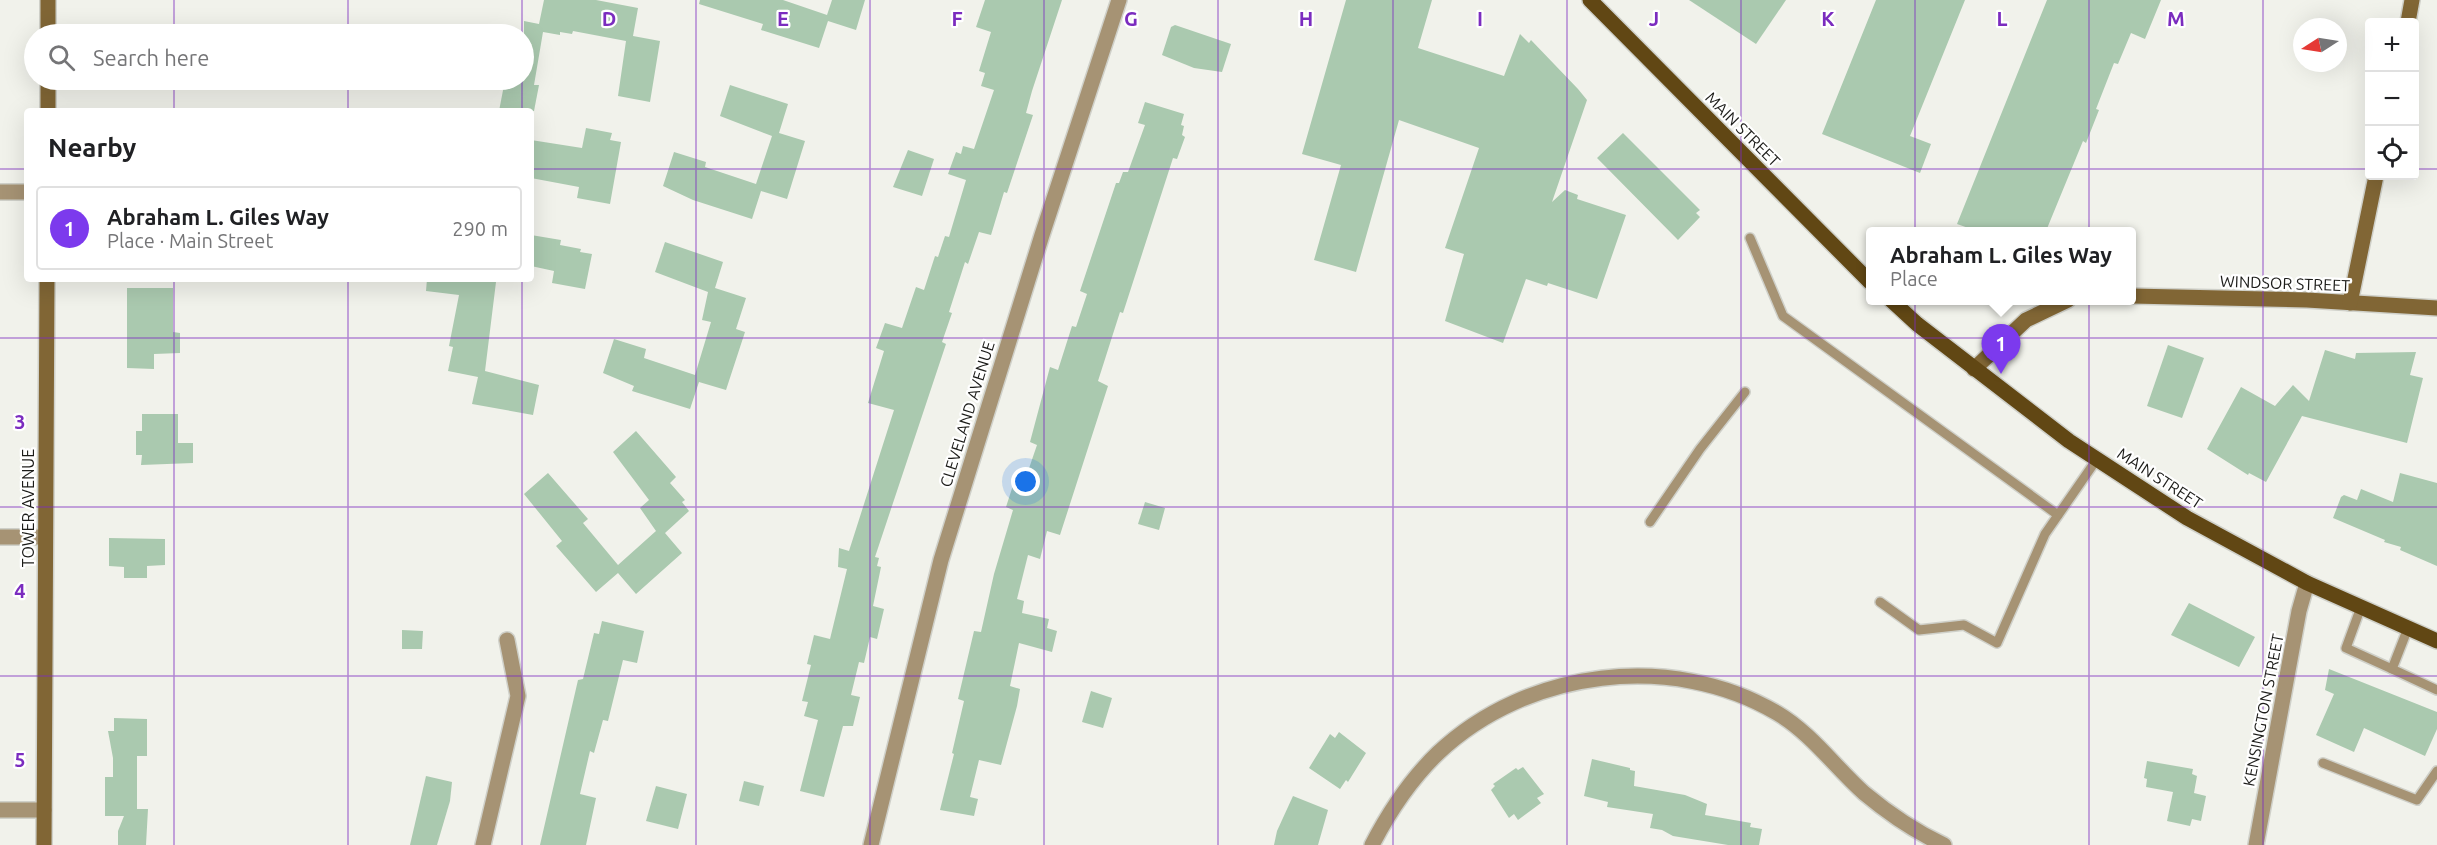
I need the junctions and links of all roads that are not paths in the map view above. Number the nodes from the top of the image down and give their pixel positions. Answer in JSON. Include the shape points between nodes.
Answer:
{"nodes":[{"id":1,"x":48,"y":0,"type":"edge"},
{"id":2,"x":1119,"y":0,"type":"edge"},
{"id":3,"x":1590,"y":0,"type":"edge"},
{"id":4,"x":2412,"y":0,"type":"edge"},
{"id":5,"x":2409,"y":18,"type":"edge"},
{"id":6,"x":48,"y":24,"type":"edge"},
{"id":7,"x":48,"y":90,"type":"edge"},
{"id":8,"x":48,"y":108,"type":"edge"},
{"id":9,"x":2375,"y":180,"type":"edge"},
{"id":10,"x":0,"y":192,"type":"edge"},
{"id":11,"x":24,"y":192,"type":"edge"},
{"id":12,"x":1750,"y":238,"type":"dead end"},
{"id":13,"x":1866,"y":278,"type":"edge"},
{"id":14,"x":47,"y":282,"type":"edge"},
{"id":15,"x":2136,"y":296,"type":"edge"},
{"id":16,"x":2350,"y":303,"type":"junction"},
{"id":17,"x":1897,"y":305,"type":"edge"},
{"id":18,"x":2058,"y":305,"type":"edge"},
{"id":19,"x":2437,"y":308,"type":"edge"},
{"id":20,"x":1974,"y":369,"type":"junction"},
{"id":21,"x":1745,"y":392,"type":"dead end"},
{"id":22,"x":2097,"y":459,"type":"junction"},
{"id":23,"x":2058,"y":514,"type":"junction"},
{"id":24,"x":1650,"y":522,"type":"dead end"},
{"id":25,"x":0,"y":537,"type":"edge"},
{"id":26,"x":45,"y":537,"type":"junction"},
{"id":27,"x":2307,"y":583,"type":"junction"},
{"id":28,"x":1880,"y":602,"type":"dead end"},
{"id":29,"x":2361,"y":607,"type":"junction"},
{"id":30,"x":2408,"y":628,"type":"junction"},
{"id":31,"x":507,"y":640,"type":"dead end"},
{"id":32,"x":2437,"y":641,"type":"edge"},
{"id":33,"x":2392,"y":669,"type":"junction"},
{"id":34,"x":2437,"y":690,"type":"edge"},
{"id":35,"x":2323,"y":763,"type":"dead end"},
{"id":36,"x":2437,"y":771,"type":"edge"},
{"id":37,"x":0,"y":810,"type":"edge"},
{"id":38,"x":44,"y":810,"type":"junction"},
{"id":39,"x":44,"y":845,"type":"edge"},
{"id":40,"x":483,"y":845,"type":"edge"},
{"id":41,"x":871,"y":845,"type":"edge"},
{"id":42,"x":1372,"y":845,"type":"edge"},
{"id":43,"x":1944,"y":845,"type":"edge"},
{"id":44,"x":2256,"y":845,"type":"edge"}],
"edges":[{"from":1,"to":6,"type":"main road"},
{"from":2,"to":41,"type":"street","name":"CLEVELAND AVENUE","via":[[941,560]]},
{"from":3,"to":13,"type":"main road","name":"MAIN STREET"},
{"from":4,"to":5,"type":"main road"},
{"from":7,"to":8,"type":"main road"},
{"from":9,"to":16,"type":"main road"},
{"from":10,"to":11,"type":"street"},
{"from":12,"to":23,"type":"lane","via":[[1783,316]]},
{"from":14,"to":26,"type":"main road","name":"TOWER AVENUE"},
{"from":15,"to":16,"type":"main road","name":"WINDSOR STREET"},
{"from":16,"to":19,"type":"main road","name":"WINDSOR STREET"},
{"from":17,"to":20,"type":"main road","name":"MAIN STREET"},
{"from":18,"to":20,"type":"main road","via":[[2026,320]]},
{"from":20,"to":22,"type":"main road","name":"MAIN STREET"},
{"from":21,"to":24,"type":"lane"},
{"from":22,"to":23,"type":"lane"},
{"from":22,"to":27,"type":"main road","name":"MAIN STREET","via":[[2187,518]]},
{"from":23,"to":28,"type":"lane","via":[[2045,534],[1997,643],[1964,625],[1919,630]]},
{"from":25,"to":26,"type":"street"},
{"from":26,"to":38,"type":"main road","name":"TOWER AVENUE"},
{"from":27,"to":29,"type":"main road","name":"MAIN STREET"},
{"from":27,"to":44,"type":"street","name":"KENSINGTON STREET"},
{"from":29,"to":30,"type":"main road","name":"MAIN STREET"},
{"from":29,"to":33,"type":"lane","via":[[2346,648]]},
{"from":30,"to":32,"type":"main road","name":"MAIN STREET"},
{"from":30,"to":33,"type":"lane"},
{"from":31,"to":40,"type":"street","via":[[518,696]]},
{"from":33,"to":34,"type":"lane"},
{"from":35,"to":36,"type":"lane","via":[[2417,801]]},
{"from":37,"to":38,"type":"street"},
{"from":38,"to":39,"type":"main road","name":"TOWER AVENUE"},
{"from":42,"to":43,"type":"street","via":[[1391,810],[1438,753],[1490,715],[1571,683],[1654,675],[1717,686],[1777,713],[1863,792]]}]}
